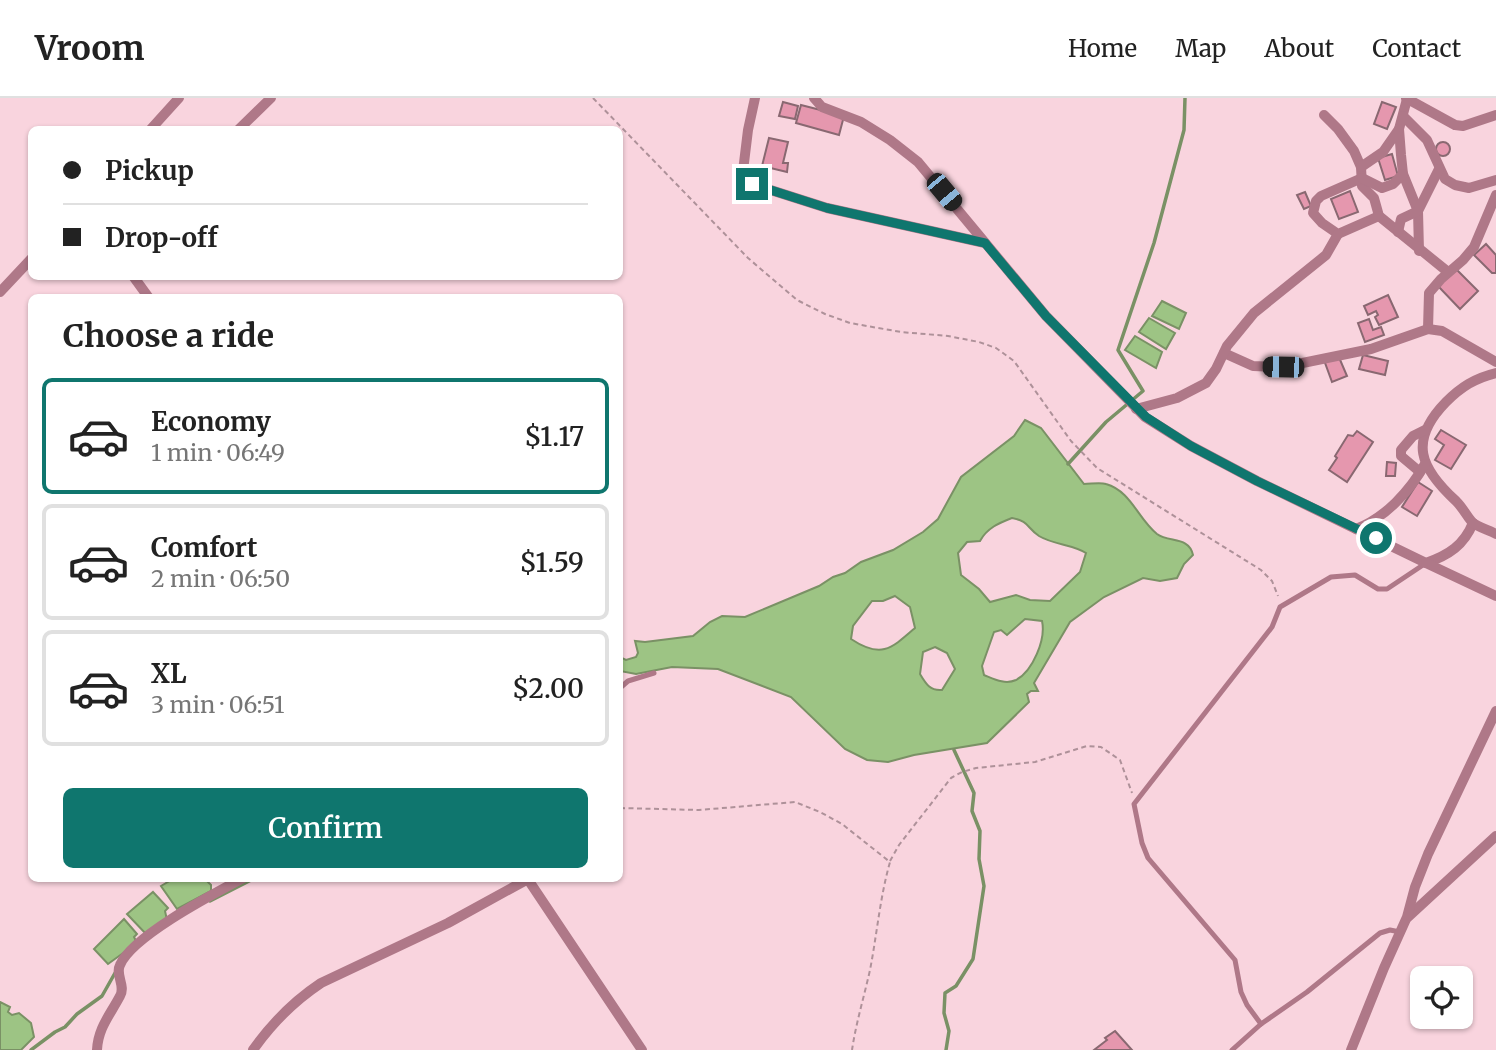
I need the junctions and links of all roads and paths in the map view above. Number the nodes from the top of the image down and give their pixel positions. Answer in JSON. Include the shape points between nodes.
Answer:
{"nodes":[{"id":1,"x":179,"y":98,"type":"edge"},
{"id":2,"x":271,"y":98,"type":"edge"},
{"id":3,"x":593,"y":98,"type":"edge"},
{"id":4,"x":755,"y":98,"type":"edge"},
{"id":5,"x":814,"y":98,"type":"edge"},
{"id":6,"x":1406,"y":99,"type":"edge"},
{"id":7,"x":1324,"y":115,"type":"dead end"},
{"id":8,"x":1496,"y":115,"type":"edge"},
{"id":9,"x":1403,"y":116,"type":"junction"},
{"id":10,"x":154,"y":126,"type":"edge"},
{"id":11,"x":242,"y":126,"type":"edge"},
{"id":12,"x":620,"y":126,"type":"edge"},
{"id":13,"x":623,"y":129,"type":"edge"},
{"id":14,"x":1399,"y":129,"type":"junction"},
{"id":15,"x":1439,"y":169,"type":"junction"},
{"id":16,"x":1361,"y":173,"type":"junction"},
{"id":17,"x":1403,"y":174,"type":"junction"},
{"id":18,"x":1496,"y":180,"type":"edge"},
{"id":19,"x":1496,"y":195,"type":"edge"},
{"id":20,"x":1418,"y":211,"type":"junction"},
{"id":21,"x":1379,"y":216,"type":"junction"},
{"id":22,"x":1398,"y":232,"type":"junction"},
{"id":23,"x":1338,"y":234,"type":"junction"},
{"id":24,"x":985,"y":243,"type":"junction"},
{"id":25,"x":1419,"y":251,"type":"junction"},
{"id":26,"x":28,"y":262,"type":"edge"},
{"id":27,"x":1448,"y":272,"type":"junction"},
{"id":28,"x":0,"y":292,"type":"edge"},
{"id":29,"x":1428,"y":329,"type":"junction"},
{"id":30,"x":1224,"y":353,"type":"junction"},
{"id":31,"x":1496,"y":362,"type":"edge"},
{"id":32,"x":1496,"y":373,"type":"edge"},
{"id":33,"x":1136,"y":409,"type":"junction"},
{"id":34,"x":1425,"y":430,"type":"junction"},
{"id":35,"x":1422,"y":468,"type":"junction"},
{"id":36,"x":1472,"y":523,"type":"junction"},
{"id":37,"x":1356,"y":529,"type":"junction"},
{"id":38,"x":1496,"y":534,"type":"edge"},
{"id":39,"x":1426,"y":563,"type":"junction"},
{"id":40,"x":1496,"y":596,"type":"edge"},
{"id":41,"x":1280,"y":607,"type":"junction"},
{"id":42,"x":654,"y":673,"type":"dead end"},
{"id":43,"x":623,"y":685,"type":"edge"},
{"id":44,"x":1496,"y":711,"type":"edge"},
{"id":45,"x":1134,"y":803,"type":"junction"},
{"id":46,"x":623,"y":808,"type":"edge"},
{"id":47,"x":1496,"y":836,"type":"edge"},
{"id":48,"x":890,"y":862,"type":"junction"},
{"id":49,"x":236,"y":882,"type":"edge"},
{"id":50,"x":523,"y":882,"type":"edge"},
{"id":51,"x":530,"y":882,"type":"edge"},
{"id":52,"x":1407,"y":917,"type":"junction"},
{"id":53,"x":1400,"y":932,"type":"junction"},
{"id":54,"x":1261,"y":1024,"type":"junction"},
{"id":55,"x":97,"y":1050,"type":"edge"},
{"id":56,"x":253,"y":1050,"type":"edge"},
{"id":57,"x":642,"y":1050,"type":"edge"},
{"id":58,"x":852,"y":1050,"type":"edge"},
{"id":59,"x":1232,"y":1050,"type":"edge"},
{"id":60,"x":1351,"y":1050,"type":"edge"}],
"edges":[{"from":1,"to":10,"type":"street"},
{"from":2,"to":11,"type":"street"},
{"from":3,"to":12,"type":"path"},
{"from":4,"to":24,"type":"street","via":[[743,171],[752,184],[827,208]]},
{"from":5,"to":24,"type":"street","via":[[822,107],[861,122],[907,152]]},
{"from":6,"to":8,"type":"street","via":[[1455,125]]},
{"from":6,"to":9,"type":"street"},
{"from":7,"to":16,"type":"street","via":[[1346,140]]},
{"from":9,"to":14,"type":"street"},
{"from":9,"to":15,"type":"street","via":[[1427,140]]},
{"from":13,"to":41,"type":"path","via":[[748,258],[797,300],[850,323],[979,342],[1014,361],[1071,441],[1097,468],[1261,569],[1272,581]]},
{"from":14,"to":16,"type":"street"},
{"from":14,"to":17,"type":"street"},
{"from":15,"to":18,"type":"street","via":[[1445,179],[1462,187]]},
{"from":15,"to":20,"type":"street"},
{"from":16,"to":17,"type":"street","via":[[1382,188]]},
{"from":16,"to":21,"type":"street"},
{"from":16,"to":23,"type":"street","via":[[1316,201],[1313,213]]},
{"from":17,"to":20,"type":"street"},
{"from":19,"to":27,"type":"street","via":[[1474,247]]},
{"from":20,"to":22,"type":"street","via":[[1401,219]]},
{"from":20,"to":25,"type":"street"},
{"from":21,"to":22,"type":"street"},
{"from":21,"to":23,"type":"street"},
{"from":22,"to":25,"type":"street"},
{"from":23,"to":30,"type":"street","via":[[1326,255],[1262,305]]},
{"from":24,"to":33,"type":"street","via":[[1046,316]]},
{"from":25,"to":27,"type":"street"},
{"from":26,"to":28,"type":"street"},
{"from":27,"to":29,"type":"street","via":[[1430,293]]},
{"from":29,"to":30,"type":"street","via":[[1371,349],[1283,367],[1254,366]]},
{"from":29,"to":31,"type":"street","via":[[1442,331]]},
{"from":30,"to":33,"type":"street","via":[[1212,377],[1200,387]]},
{"from":32,"to":34,"type":"street","via":[[1460,389]]},
{"from":33,"to":37,"type":"street","via":[[1191,446]]},
{"from":34,"to":35,"type":"street"},
{"from":34,"to":35,"type":"street","via":[[1401,450],[1401,456]]},
{"from":35,"to":36,"type":"street","via":[[1465,510]]},
{"from":35,"to":37,"type":"street","via":[[1399,499]]},
{"from":36,"to":38,"type":"street"},
{"from":36,"to":39,"type":"street","via":[[1456,549]]},
{"from":37,"to":39,"type":"street"},
{"from":39,"to":40,"type":"street"},
{"from":39,"to":41,"type":"lane","via":[[1387,589],[1378,589],[1356,575],[1331,576]]},
{"from":41,"to":45,"type":"lane","via":[[1272,627]]},
{"from":42,"to":43,"type":"lane"},
{"from":44,"to":52,"type":"street","via":[[1427,854]]},
{"from":45,"to":48,"type":"path","via":[[1120,760],[1101,747],[1087,746],[1035,762],[976,768],[951,778]]},
{"from":45,"to":54,"type":"lane","via":[[1148,858],[1235,960],[1241,992]]},
{"from":46,"to":48,"type":"path","via":[[699,810],[794,802],[842,824]]},
{"from":47,"to":52,"type":"street"},
{"from":48,"to":58,"type":"path"},
{"from":49,"to":55,"type":"street","via":[[180,913],[120,963],[122,994],[102,1026]]},
{"from":50,"to":56,"type":"street","via":[[321,983],[284,1012]]},
{"from":51,"to":57,"type":"street"},
{"from":52,"to":53,"type":"street"},
{"from":53,"to":54,"type":"lane","via":[[1380,933]]},
{"from":53,"to":60,"type":"street"},
{"from":54,"to":59,"type":"lane"}]}
